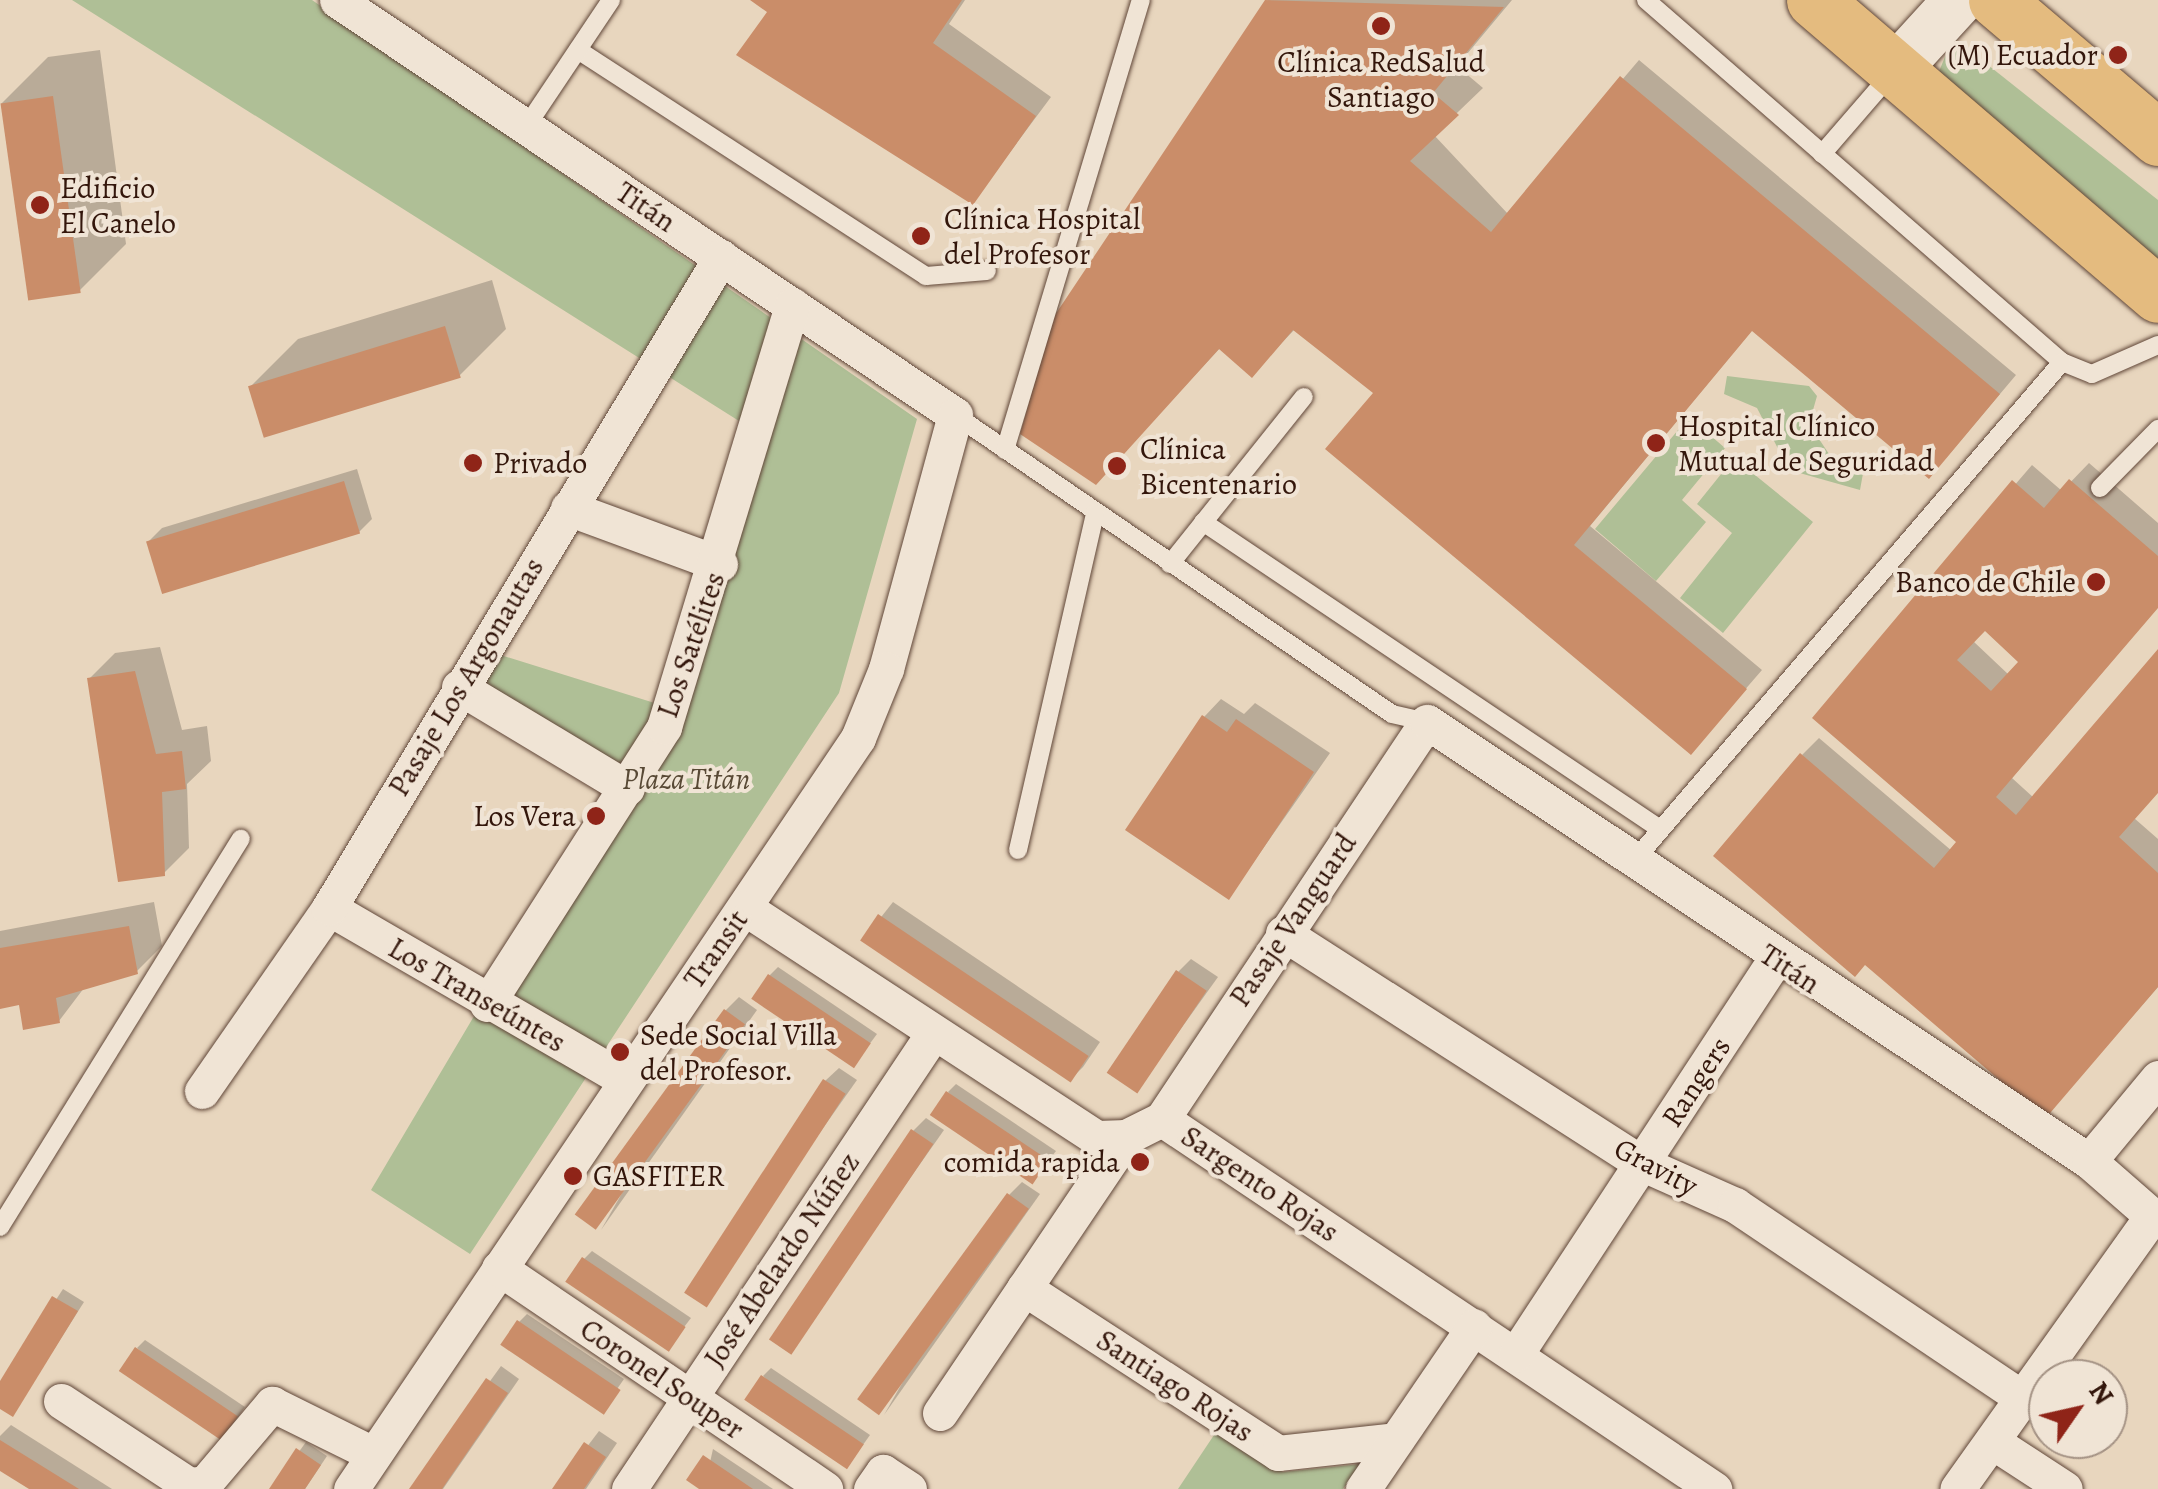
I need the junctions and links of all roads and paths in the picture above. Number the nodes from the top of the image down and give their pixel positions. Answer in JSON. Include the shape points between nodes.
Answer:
{"nodes":[{"id":1,"x":337,"y":0,"type":"edge"},
{"id":2,"x":611,"y":0,"type":"edge"},
{"id":3,"x":1141,"y":0,"type":"edge"},
{"id":4,"x":1646,"y":0,"type":"edge"},
{"id":5,"x":1814,"y":0,"type":"edge"},
{"id":6,"x":1959,"y":0,"type":"edge"},
{"id":7,"x":1996,"y":0,"type":"edge"},
{"id":8,"x":578,"y":50,"type":"junction"},
{"id":9,"x":1895,"y":70,"type":"junction"},
{"id":10,"x":526,"y":128,"type":"junction"},
{"id":11,"x":2158,"y":138,"type":"edge"},
{"id":12,"x":1822,"y":154,"type":"junction"},
{"id":13,"x":721,"y":257,"type":"junction"},
{"id":14,"x":987,"y":271,"type":"dead end"},
{"id":15,"x":2158,"y":295,"type":"edge"},
{"id":16,"x":792,"y":306,"type":"junction"},
{"id":17,"x":2158,"y":345,"type":"edge"},
{"id":18,"x":2062,"y":362,"type":"junction"},
{"id":19,"x":1304,"y":397,"type":"dead end"},
{"id":20,"x":955,"y":416,"type":"junction"},
{"id":21,"x":2158,"y":429,"type":"edge"},
{"id":22,"x":1005,"y":450,"type":"junction"},
{"id":23,"x":2100,"y":488,"type":"dead end"},
{"id":24,"x":568,"y":508,"type":"junction"},
{"id":25,"x":1095,"y":514,"type":"junction"},
{"id":26,"x":1203,"y":522,"type":"junction"},
{"id":27,"x":720,"y":564,"type":"junction"},
{"id":28,"x":1170,"y":564,"type":"junction"},
{"id":29,"x":459,"y":687,"type":"junction"},
{"id":30,"x":1427,"y":722,"type":"junction"},
{"id":31,"x":627,"y":788,"type":"junction"},
{"id":32,"x":1660,"y":829,"type":"junction"},
{"id":33,"x":240,"y":839,"type":"dead end"},
{"id":34,"x":1018,"y":850,"type":"dead end"},
{"id":35,"x":1632,"y":862,"type":"junction"},
{"id":36,"x":329,"y":908,"type":"junction"},
{"id":37,"x":745,"y":908,"type":"junction"},
{"id":38,"x":1283,"y":933,"type":"junction"},
{"id":39,"x":1775,"y":960,"type":"junction"},
{"id":40,"x":487,"y":1004,"type":"junction"},
{"id":41,"x":934,"y":1032,"type":"junction"},
{"id":42,"x":2158,"y":1078,"type":"edge"},
{"id":43,"x":626,"y":1080,"type":"junction"},
{"id":44,"x":202,"y":1091,"type":"dead end"},
{"id":45,"x":1162,"y":1119,"type":"junction"},
{"id":46,"x":1126,"y":1137,"type":"junction"},
{"id":47,"x":2088,"y":1160,"type":"junction"},
{"id":48,"x":1643,"y":1164,"type":"junction"},
{"id":49,"x":2155,"y":1217,"type":"edge"},
{"id":50,"x":0,"y":1227,"type":"edge"},
{"id":51,"x":499,"y":1268,"type":"junction"},
{"id":52,"x":1024,"y":1288,"type":"junction"},
{"id":53,"x":1474,"y":1326,"type":"junction"},
{"id":54,"x":1516,"y":1354,"type":"junction"},
{"id":55,"x":690,"y":1398,"type":"junction"},
{"id":56,"x":61,"y":1401,"type":"dead end"},
{"id":57,"x":2027,"y":1401,"type":"junction"},
{"id":58,"x":940,"y":1413,"type":"dead end"},
{"id":59,"x":1395,"y":1440,"type":"junction"},
{"id":60,"x":1996,"y":1444,"type":"junction"},
{"id":61,"x":373,"y":1454,"type":"junction"},
{"id":62,"x":351,"y":1489,"type":"edge"},
{"id":63,"x":629,"y":1489,"type":"edge"},
{"id":64,"x":825,"y":1489,"type":"edge"},
{"id":65,"x":1362,"y":1489,"type":"edge"},
{"id":66,"x":1714,"y":1489,"type":"edge"},
{"id":67,"x":1957,"y":1489,"type":"edge"},
{"id":68,"x":2064,"y":1489,"type":"edge"}],
"edges":[{"from":1,"to":10,"type":"street","name":"Titán"},
{"from":2,"to":8,"type":"lane"},
{"from":3,"to":22,"type":"lane"},
{"from":4,"to":12,"type":"lane"},
{"from":5,"to":9,"type":"main road"},
{"from":6,"to":9,"type":"main road"},
{"from":7,"to":11,"type":"main road"},
{"from":8,"to":10,"type":"lane"},
{"from":8,"to":14,"type":"lane","via":[[926,276]]},
{"from":9,"to":12,"type":"lane"},
{"from":9,"to":15,"type":"main road"},
{"from":10,"to":13,"type":"street","name":"Titán"},
{"from":12,"to":18,"type":"lane"},
{"from":13,"to":16,"type":"street","name":"Titán"},
{"from":13,"to":24,"type":"street","name":"Pasaje Los Argonautas"},
{"from":16,"to":20,"type":"street","name":"Titán"},
{"from":16,"to":27,"type":"street","name":"Los Satélites"},
{"from":17,"to":18,"type":"lane","via":[[2092,374]]},
{"from":18,"to":32,"type":"lane"},
{"from":19,"to":26,"type":"lane"},
{"from":20,"to":22,"type":"lane"},
{"from":20,"to":37,"type":"street","name":"Transit","via":[[873,706]]},
{"from":21,"to":23,"type":"lane"},
{"from":22,"to":25,"type":"lane"},
{"from":24,"to":27,"type":"street"},
{"from":24,"to":29,"type":"street","name":"Pasaje Los Argonautas"},
{"from":25,"to":28,"type":"lane"},
{"from":25,"to":34,"type":"lane"},
{"from":26,"to":28,"type":"lane"},
{"from":26,"to":32,"type":"lane"},
{"from":27,"to":31,"type":"street","name":"Los Satélites","via":[[664,727]]},
{"from":28,"to":30,"type":"lane","via":[[1392,714]]},
{"from":29,"to":31,"type":"street"},
{"from":29,"to":36,"type":"street","name":"Pasaje Los Argonautas"},
{"from":30,"to":35,"type":"street","name":"Titán"},
{"from":30,"to":38,"type":"street","name":"Pasaje Vanguard"},
{"from":31,"to":40,"type":"street","name":"Los Satélites"},
{"from":32,"to":35,"type":"lane"},
{"from":33,"to":50,"type":"lane"},
{"from":35,"to":39,"type":"street","name":"Titán"},
{"from":36,"to":40,"type":"street","name":"Los Transeúntes"},
{"from":36,"to":44,"type":"street","name":"Pasaje Los Argonautas"},
{"from":37,"to":41,"type":"street"},
{"from":37,"to":43,"type":"street","name":"Transit"},
{"from":38,"to":45,"type":"street","name":"Pasaje Vanguard"},
{"from":38,"to":48,"type":"street","name":"Gravity"},
{"from":39,"to":47,"type":"street","name":"Titán"},
{"from":39,"to":48,"type":"street","name":"Rangers"},
{"from":40,"to":43,"type":"street","name":"Los Transeúntes"},
{"from":41,"to":46,"type":"street","via":[[1098,1138]]},
{"from":41,"to":55,"type":"street","name":"José Abelardo Núñez"},
{"from":42,"to":47,"type":"street"},
{"from":43,"to":51,"type":"street","name":"Transit"},
{"from":45,"to":46,"type":"street","name":"Sargento Rojas"},
{"from":45,"to":53,"type":"street","name":"Sargento Rojas"},
{"from":46,"to":52,"type":"street"},
{"from":47,"to":49,"type":"street","name":"Titán"},
{"from":48,"to":54,"type":"street","name":"Rangers"},
{"from":48,"to":57,"type":"street","name":"Gravity","via":[[1735,1204]]},
{"from":49,"to":57,"type":"street"},
{"from":51,"to":55,"type":"street","name":"Coronel Souper"},
{"from":51,"to":61,"type":"street","name":"Transit"},
{"from":52,"to":58,"type":"street"},
{"from":52,"to":59,"type":"street","name":"Santiago Rojas","via":[[1278,1453]]},
{"from":53,"to":54,"type":"street","name":"Sargento Rojas"},
{"from":53,"to":59,"type":"street"},
{"from":54,"to":66,"type":"street","name":"Sargento Rojas"},
{"from":55,"to":63,"type":"street","name":"José Abelardo Núñez"},
{"from":55,"to":64,"type":"street","name":"Coronel Souper"},
{"from":56,"to":61,"type":"street","via":[[189,1485],[206,1483],[272,1404]]},
{"from":57,"to":60,"type":"street"},
{"from":59,"to":65,"type":"street"},
{"from":60,"to":67,"type":"street"},
{"from":60,"to":68,"type":"street"},
{"from":61,"to":62,"type":"street","name":"Transit"}]}
